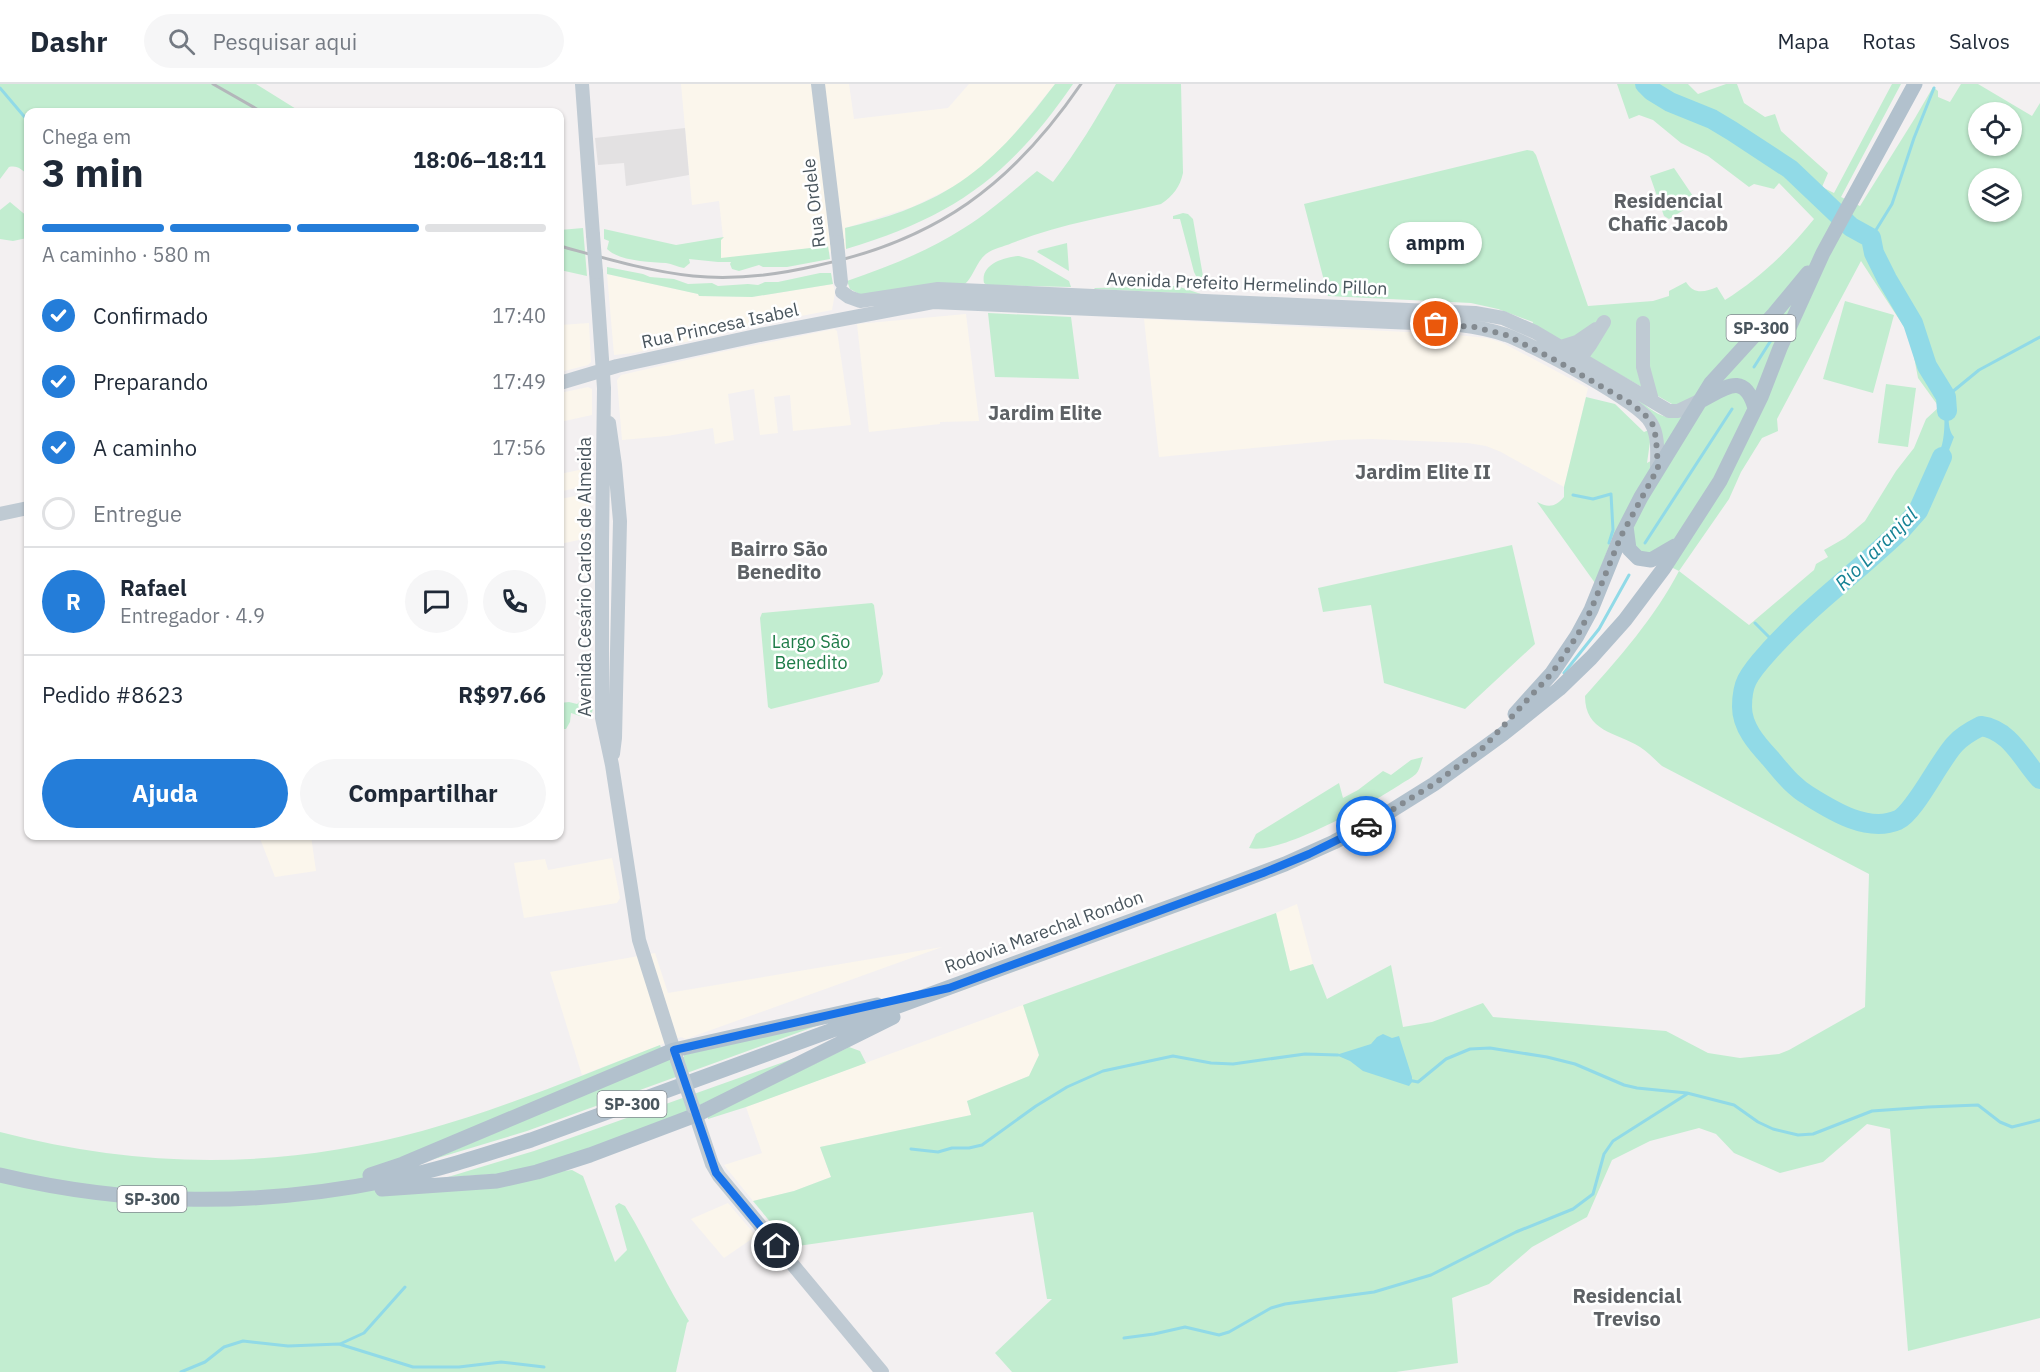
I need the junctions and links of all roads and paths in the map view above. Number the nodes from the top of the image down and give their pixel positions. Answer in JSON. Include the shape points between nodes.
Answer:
{"nodes":[{"id":1,"x":582,"y":84,"type":"edge"},
{"id":2,"x":818,"y":84,"type":"edge"},
{"id":3,"x":1915,"y":84,"type":"edge"},
{"id":4,"x":1826,"y":247,"type":"junction"},
{"id":5,"x":842,"y":287,"type":"junction"},
{"id":6,"x":933,"y":296,"type":"junction"},
{"id":7,"x":1476,"y":312,"type":"junction"},
{"id":8,"x":1393,"y":315,"type":"junction"},
{"id":9,"x":844,"y":317,"type":"junction"},
{"id":10,"x":1643,"y":323,"type":"dead end"},
{"id":11,"x":1474,"y":327,"type":"junction"},
{"id":12,"x":1561,"y":347,"type":"junction"},
{"id":13,"x":1576,"y":364,"type":"junction"},
{"id":14,"x":603,"y":371,"type":"junction"},
{"id":15,"x":564,"y":382,"type":"edge"},
{"id":16,"x":604,"y":388,"type":"junction"},
{"id":17,"x":1652,"y":400,"type":"junction"},
{"id":18,"x":1699,"y":401,"type":"junction"},
{"id":19,"x":1755,"y":408,"type":"junction"},
{"id":20,"x":1658,"y":468,"type":"junction"},
{"id":21,"x":24,"y":509,"type":"edge"},
{"id":22,"x":0,"y":514,"type":"edge"},
{"id":23,"x":1626,"y":526,"type":"junction"},
{"id":24,"x":620,"y":539,"type":"junction"},
{"id":25,"x":602,"y":543,"type":"junction"},
{"id":26,"x":1678,"y":544,"type":"junction"},
{"id":27,"x":602,"y":644,"type":"junction"},
{"id":28,"x":618,"y":644,"type":"junction"},
{"id":29,"x":1484,"y":747,"type":"junction"},
{"id":30,"x":612,"y":765,"type":"junction"},
{"id":31,"x":949,"y":988,"type":"junction"},
{"id":32,"x":676,"y":1055,"type":"junction"},
{"id":33,"x":694,"y":1111,"type":"junction"},
{"id":34,"x":0,"y":1175,"type":"edge"},
{"id":35,"x":307,"y":1194,"type":"junction"},
{"id":36,"x":882,"y":1372,"type":"edge"}],
"edges":[{"from":1,"to":14,"type":"main road","name":"Avenida Cesário Carlos de Almeida","bridge":true},
{"from":2,"to":5,"type":"main road","name":"Rua Ordele","bridge":true},
{"from":3,"to":4,"type":"main road","name":"Rodovia Marechal Rondon","number":"SP-300"},
{"from":4,"to":18,"type":"main road","name":"Rodovia Marechal Rondon","number":"SP-300"},
{"from":4,"to":19,"type":"main road","name":"Rodovia Marechal Rondon","number":"SP-300"},
{"from":5,"to":6,"type":"main road","name":"Avenida Prefeito Hermelindo Pillon","via":[[856,300],[864,301]]},
{"from":5,"to":9,"type":"main road","name":"Rua Ordele"},
{"from":6,"to":8,"type":"main road","name":"Avenida Prefeito Hermelindo Pillon"},
{"from":6,"to":9,"type":"main road","name":"Avenida Prefeito Hermelindo Pillon"},
{"from":7,"to":8,"type":"main road","name":"Avenida Prefeito Hermelindo Pillon"},
{"from":7,"to":11,"type":"main road"},
{"from":7,"to":12,"type":"main road","name":"Avenida Prefeito Hermelindo Pillon","via":[[1503,318]]},
{"from":8,"to":11,"type":"main road","name":"Avenida Prefeito Hermelindo Pillon"},
{"from":9,"to":14,"type":"main road","name":"Rua Princesa Isabel"},
{"from":10,"to":17,"type":"main road","via":[[1643,367]]},
{"from":11,"to":13,"type":"main road","name":"Avenida Prefeito Hermelindo Pillon","via":[[1506,335]]},
{"from":12,"to":13,"type":"main road","name":"Avenida Prefeito Hermelindo Pillon"},
{"from":12,"to":13,"type":"main road","via":[[1584,339],[1604,322]]},
{"from":13,"to":17,"type":"main road","name":"Avenida Prefeito Hermelindo Pillon"},
{"from":13,"to":20,"type":"main road","name":"Avenida Prefeito Hermelindo Pillon","via":[[1647,417],[1656,434]]},
{"from":14,"to":15,"type":"main road","name":"Rua Princesa Isabel"},
{"from":14,"to":16,"type":"main road","name":"Avenida Cesário Carlos de Almeida"},
{"from":16,"to":24,"type":"main road","name":"Avenida Cesário Carlos de Almeida"},
{"from":16,"to":25,"type":"main road","name":"Avenida Cesário Carlos de Almeida"},
{"from":17,"to":18,"type":"main road","name":"Avenida Prefeito Hermelindo Pillon","via":[[1674,411]]},
{"from":18,"to":19,"type":"main road","via":[[1738,386],[1750,393]]},
{"from":18,"to":20,"type":"main road","name":"Rodovia Marechal Rondon","number":"SP-300"},
{"from":19,"to":26,"type":"main road","name":"Rodovia Marechal Rondon","number":"SP-300","via":[[1720,481]]},
{"from":20,"to":23,"type":"main road","name":"Rodovia Marechal Rondon","number":"SP-300"},
{"from":21,"to":22,"type":"main road"},
{"from":23,"to":26,"type":"main road","via":[[1629,549],[1638,558],[1652,560]]},
{"from":23,"to":29,"type":"main road","name":"Rodovia Marechal Rondon","number":"SP-300","via":[[1570,649]]},
{"from":24,"to":25,"type":"main road"},
{"from":24,"to":28,"type":"main road","name":"Avenida Cesário Carlos de Almeida"},
{"from":25,"to":27,"type":"main road","name":"Avenida Cesário Carlos de Almeida"},
{"from":26,"to":29,"type":"main road","name":"Rodovia Marechal Rondon","number":"SP-300","via":[[1645,595],[1592,658]]},
{"from":27,"to":28,"type":"main road"},
{"from":27,"to":30,"type":"main road","name":"Avenida Cesário Carlos de Almeida","via":[[602,718]]},
{"from":28,"to":30,"type":"main road","name":"Avenida Cesário Carlos de Almeida"},
{"from":29,"to":31,"type":"main road","name":"Rodovia Marechal Rondon","number":"SP-300","via":[[1404,803],[1309,854]]},
{"from":30,"to":32,"type":"main road","name":"Avenida Cesário Carlos de Almeida","via":[[639,940]]},
{"from":31,"to":32,"type":"main road"},
{"from":31,"to":33,"type":"main road"},
{"from":31,"to":35,"type":"main road","name":"Rodovia Marechal Rondon","number":"SP-300","via":[[493,1153],[392,1180]]},
{"from":32,"to":33,"type":"main road","name":"Avenida Cesário Carlos de Almeida","bridge":true},
{"from":32,"to":35,"type":"main road","via":[[387,1171]]},
{"from":33,"to":35,"type":"main road","via":[[590,1155],[510,1179]]},
{"from":33,"to":36,"type":"main road","name":"Avenida Cesário Carlos de Almeida","via":[[719,1176]]},
{"from":34,"to":35,"type":"main road","name":"Rodovia Marechal Rondon","number":"SP-300","via":[[86,1192],[167,1200]]}]}
